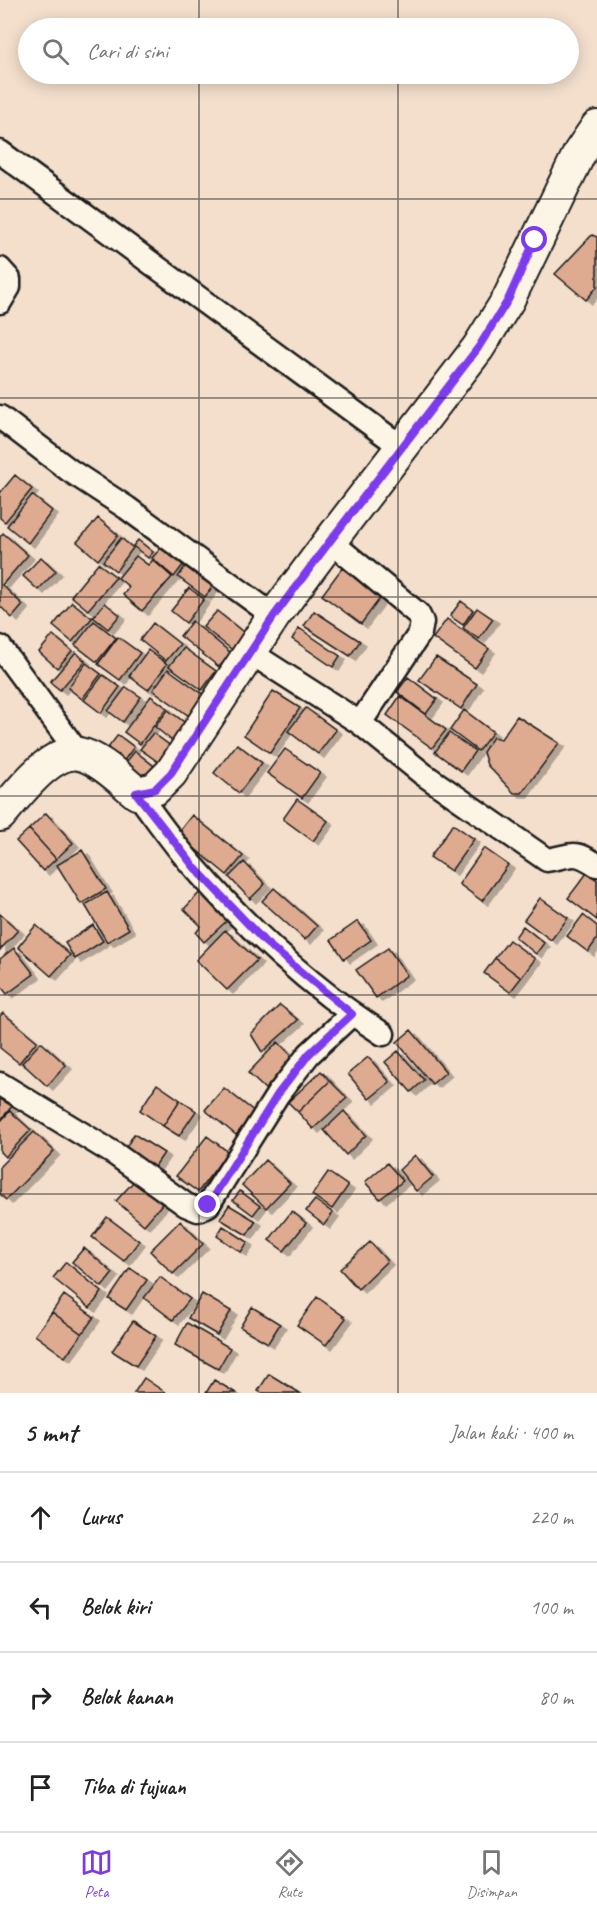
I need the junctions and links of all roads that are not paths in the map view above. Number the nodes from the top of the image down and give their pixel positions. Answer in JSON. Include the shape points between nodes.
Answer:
{"nodes":[{"id":1,"x":591,"y":148,"type":"edge"},
{"id":2,"x":0,"y":152,"type":"edge"},
{"id":3,"x":0,"y":269,"type":"edge"},
{"id":4,"x":0,"y":302,"type":"edge"},
{"id":5,"x":0,"y":417,"type":"edge"},
{"id":6,"x":403,"y":448,"type":"junction"},
{"id":7,"x":330,"y":541,"type":"junction"},
{"id":8,"x":274,"y":616,"type":"junction"},
{"id":9,"x":0,"y":647,"type":"edge"},
{"id":10,"x":251,"y":653,"type":"junction"},
{"id":11,"x":360,"y":723,"type":"junction"},
{"id":12,"x":78,"y":753,"type":"junction"},
{"id":13,"x":136,"y":793,"type":"junction"},
{"id":14,"x":0,"y":815,"type":"edge"},
{"id":15,"x":597,"y":865,"type":"edge"},
{"id":16,"x":352,"y":1014,"type":"junction"},
{"id":17,"x":383,"y":1034,"type":"dead end"},
{"id":18,"x":0,"y":1084,"type":"edge"}],
"edges":[{"from":1,"to":6,"type":"street","via":[[478,348]]},
{"from":2,"to":6,"type":"street"},
{"from":3,"to":4,"type":"street","via":[[9,279],[9,287]]},
{"from":5,"to":8,"type":"street"},
{"from":6,"to":7,"type":"street"},
{"from":7,"to":8,"type":"street"},
{"from":7,"to":11,"type":"street","via":[[418,614],[422,622],[420,633]]},
{"from":8,"to":10,"type":"street"},
{"from":9,"to":12,"type":"street"},
{"from":10,"to":11,"type":"street"},
{"from":10,"to":13,"type":"street","via":[[171,773],[155,789]]},
{"from":11,"to":15,"type":"street","via":[[423,774],[547,860],[573,853]]},
{"from":12,"to":13,"type":"street","via":[[99,762]]},
{"from":12,"to":14,"type":"street","via":[[59,756],[36,774]]},
{"from":13,"to":16,"type":"street","via":[[195,868],[265,942]]},
{"from":16,"to":17,"type":"street"},
{"from":16,"to":18,"type":"street","via":[[309,1054],[264,1114],[208,1205],[198,1210]]}]}
